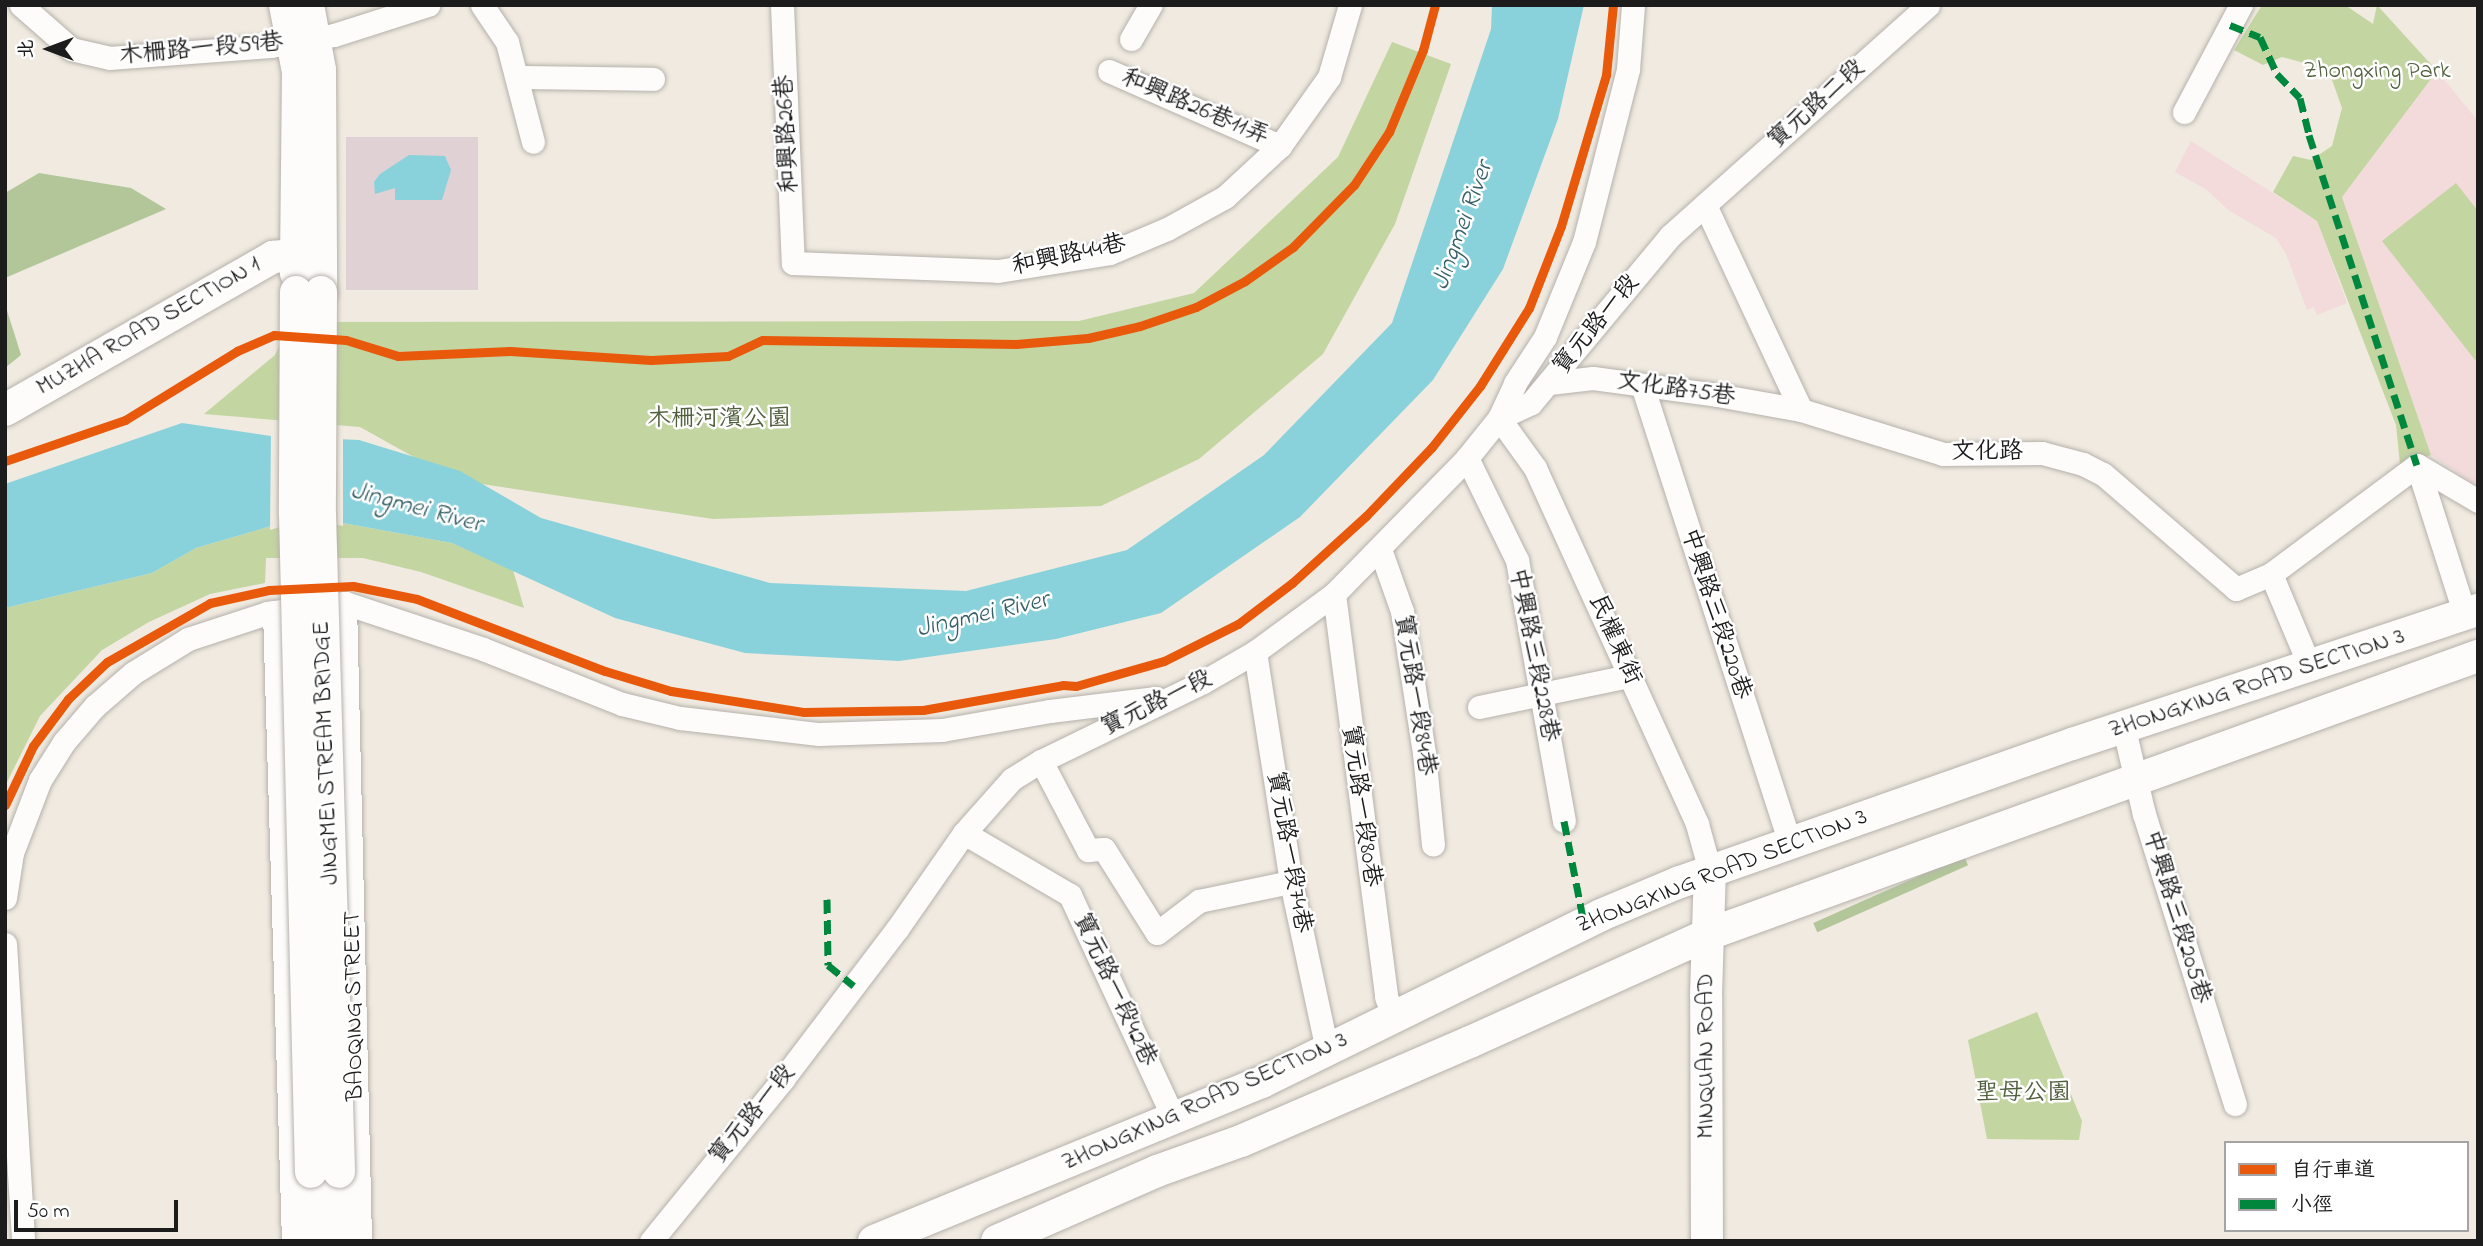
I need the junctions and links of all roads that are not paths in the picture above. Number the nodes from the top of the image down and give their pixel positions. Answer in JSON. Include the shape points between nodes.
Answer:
{"nodes":[{"id":1,"x":21,"y":5,"type":"edge"},
{"id":2,"x":285,"y":5,"type":"edge"},
{"id":3,"x":308,"y":5,"type":"edge"},
{"id":4,"x":428,"y":5,"type":"edge"},
{"id":5,"x":482,"y":5,"type":"edge"},
{"id":6,"x":782,"y":5,"type":"edge"},
{"id":7,"x":1151,"y":5,"type":"edge"},
{"id":8,"x":1350,"y":5,"type":"edge"},
{"id":9,"x":1633,"y":5,"type":"edge"},
{"id":10,"x":1928,"y":5,"type":"edge"},
{"id":11,"x":2241,"y":5,"type":"edge"},
{"id":12,"x":1131,"y":39,"type":"dead end"},
{"id":13,"x":303,"y":40,"type":"junction"},
{"id":14,"x":1109,"y":71,"type":"dead end"},
{"id":15,"x":517,"y":77,"type":"junction"},
{"id":16,"x":653,"y":79,"type":"dead end"},
{"id":17,"x":2184,"y":113,"type":"dead end"},
{"id":18,"x":533,"y":142,"type":"dead end"},
{"id":19,"x":1280,"y":146,"type":"junction"},
{"id":20,"x":1705,"y":205,"type":"junction"},
{"id":21,"x":309,"y":252,"type":"junction"},
{"id":22,"x":793,"y":263,"type":"joint"},
{"id":23,"x":1549,"y":383,"type":"junction"},
{"id":24,"x":1642,"y":385,"type":"junction"},
{"id":25,"x":5,"y":410,"type":"edge"},
{"id":26,"x":1801,"y":410,"type":"junction"},
{"id":27,"x":1499,"y":418,"type":"junction"},
{"id":28,"x":1466,"y":458,"type":"junction"},
{"id":29,"x":2417,"y":465,"type":"junction"},
{"id":30,"x":2478,"y":501,"type":"edge"},
{"id":31,"x":1380,"y":550,"type":"junction"},
{"id":32,"x":2271,"y":574,"type":"junction"},
{"id":33,"x":1334,"y":594,"type":"junction"},
{"id":34,"x":345,"y":603,"type":"junction"},
{"id":35,"x":274,"y":612,"type":"junction"},
{"id":36,"x":2472,"y":613,"type":"edge"},
{"id":37,"x":1255,"y":652,"type":"junction"},
{"id":38,"x":2478,"y":656,"type":"edge"},
{"id":39,"x":2310,"y":667,"type":"junction"},
{"id":40,"x":1628,"y":671,"type":"junction"},
{"id":41,"x":1540,"y":693,"type":"junction"},
{"id":42,"x":1176,"y":695,"type":"junction"},
{"id":43,"x":1479,"y":707,"type":"dead end"},
{"id":44,"x":2124,"y":729,"type":"junction"},
{"id":45,"x":1041,"y":761,"type":"junction"},
{"id":46,"x":2137,"y":777,"type":"junction"},
{"id":47,"x":1564,"y":821,"type":"dead end"},
{"id":48,"x":964,"y":832,"type":"junction"},
{"id":49,"x":1790,"y":843,"type":"junction"},
{"id":50,"x":1433,"y":845,"type":"dead end"},
{"id":51,"x":1710,"y":872,"type":"junction"},
{"id":52,"x":1291,"y":882,"type":"junction"},
{"id":53,"x":5,"y":898,"type":"edge"},
{"id":54,"x":1709,"y":934,"type":"junction"},
{"id":55,"x":5,"y":944,"type":"edge"},
{"id":56,"x":1394,"y":1017,"type":"junction"},
{"id":57,"x":1327,"y":1050,"type":"junction"},
{"id":58,"x":2235,"y":1104,"type":"dead end"},
{"id":59,"x":1175,"y":1121,"type":"junction"},
{"id":60,"x":325,"y":1172,"type":"junction"},
{"id":61,"x":23,"y":1241,"type":"edge"},
{"id":62,"x":293,"y":1241,"type":"edge"},
{"id":63,"x":312,"y":1241,"type":"edge"},
{"id":64,"x":341,"y":1241,"type":"edge"},
{"id":65,"x":360,"y":1241,"type":"edge"},
{"id":66,"x":652,"y":1241,"type":"edge"},
{"id":67,"x":874,"y":1241,"type":"edge"},
{"id":68,"x":997,"y":1241,"type":"edge"},
{"id":69,"x":1707,"y":1241,"type":"edge"}],
"edges":[{"from":1,"to":13,"type":"street","name":"木柵路一段59巷","via":[[71,49],[108,58]]},
{"from":2,"to":13,"type":"street"},
{"from":3,"to":13,"type":"street"},
{"from":4,"to":13,"type":"street","name":"木柵路一段59巷"},
{"from":5,"to":15,"type":"street","via":[[507,42]]},
{"from":6,"to":22,"type":"street","name":"和興路26巷"},
{"from":7,"to":12,"type":"street"},
{"from":8,"to":19,"type":"street","name":"和興路44巷","via":[[1329,77]]},
{"from":9,"to":27,"type":"street","via":[[1628,69],[1584,242],[1545,337]]},
{"from":10,"to":20,"type":"street","name":"寶元路二段"},
{"from":11,"to":17,"type":"street"},
{"from":13,"to":21,"type":"street","via":[[298,72]]},
{"from":14,"to":19,"type":"street","name":"和興路26巷11弄"},
{"from":15,"to":16,"type":"street"},
{"from":15,"to":18,"type":"street"},
{"from":19,"to":22,"type":"street","name":"和興路44巷","via":[[1225,197],[1110,253],[998,271]]},
{"from":20,"to":23,"type":"street","name":"寶元路一段","via":[[1670,236]]},
{"from":20,"to":26,"type":"street"},
{"from":21,"to":25,"type":"street","name":"MUZHA ROAD SECTION 1","via":[[264,262]]},
{"from":21,"to":60,"type":"street","name":"JINGMEI STREAM BRIDGE","bridge":true,"via":[[295,513]]},
{"from":23,"to":24,"type":"street","name":"文化路75巷","via":[[1593,378]]},
{"from":23,"to":27,"type":"street","name":"寶元路一段","via":[[1531,403]]},
{"from":24,"to":26,"type":"street","name":"文化路75巷"},
{"from":24,"to":49,"type":"street","name":"中興路三段220巷"},
{"from":26,"to":32,"type":"street","name":"文化路","via":[[1943,454],[2042,453],[2083,464],[2104,474],[2236,589]]},
{"from":27,"to":28,"type":"street","name":"寶元路一段"},
{"from":27,"to":40,"type":"street","name":"民權東街","via":[[1535,468]]},
{"from":28,"to":31,"type":"street","name":"寶元路一段"},
{"from":28,"to":41,"type":"street","name":"中興路三段228巷","via":[[1517,560]]},
{"from":29,"to":30,"type":"street"},
{"from":29,"to":32,"type":"street","name":"文化路"},
{"from":29,"to":36,"type":"street"},
{"from":31,"to":33,"type":"street","name":"寶元路一段"},
{"from":31,"to":50,"type":"street","name":"寶元路一段84巷","via":[[1402,611]]},
{"from":32,"to":39,"type":"street"},
{"from":33,"to":37,"type":"street","name":"寶元路一段"},
{"from":33,"to":56,"type":"street","name":"寶元路一段80巷","via":[[1386,997]]},
{"from":34,"to":35,"type":"street"},
{"from":34,"to":42,"type":"street","via":[[483,649],[621,704],[680,718],[820,734],[942,730]]},
{"from":34,"to":65,"type":"street","name":"BAOQING STREET"},
{"from":35,"to":53,"type":"street","via":[[188,639],[133,673],[95,706],[40,780],[12,853]]},
{"from":35,"to":62,"type":"street"},
{"from":36,"to":39,"type":"street","name":"ZHONGXING ROAD SECTION 3"},
{"from":37,"to":42,"type":"street","name":"寶元路一段"},
{"from":37,"to":52,"type":"street","name":"寶元路一段74巷"},
{"from":38,"to":46,"type":"street","name":"ZHONGXING ROAD SECTION 3"},
{"from":39,"to":44,"type":"street","name":"ZHONGXING ROAD SECTION 3"},
{"from":40,"to":41,"type":"street","via":[[1619,678]]},
{"from":40,"to":51,"type":"street","name":"民權東街","via":[[1697,824]]},
{"from":41,"to":43,"type":"street"},
{"from":41,"to":47,"type":"street","name":"中興路三段228巷"},
{"from":42,"to":45,"type":"street","name":"寶元路一段"},
{"from":44,"to":46,"type":"street","name":"中興路三段205巷"},
{"from":44,"to":49,"type":"street","name":"ZHONGXING ROAD SECTION 3"},
{"from":45,"to":48,"type":"street","name":"寶元路一段","via":[[1012,779]]},
{"from":45,"to":52,"type":"street","via":[[1088,850],[1104,849],[1157,933],[1199,901]]},
{"from":46,"to":54,"type":"street","name":"ZHONGXING ROAD SECTION 3"},
{"from":46,"to":58,"type":"street","name":"中興路三段205巷","via":[[2148,827]]},
{"from":48,"to":59,"type":"street","name":"寶元路一段42巷","via":[[1070,895]]},
{"from":48,"to":66,"type":"street","name":"寶元路一段","via":[[783,1079]]},
{"from":49,"to":51,"type":"street","name":"ZHONGXING ROAD SECTION 3"},
{"from":51,"to":54,"type":"street","name":"MINQUAN ROAD"},
{"from":51,"to":56,"type":"street","name":"ZHONGXING ROAD SECTION 3","via":[[1601,915]]},
{"from":52,"to":57,"type":"street","name":"寶元路一段74巷"},
{"from":54,"to":68,"type":"street","name":"ZHONGXING ROAD SECTION 3","via":[[1241,1141],[1157,1171]]},
{"from":54,"to":69,"type":"street","name":"MINQUAN ROAD"},
{"from":55,"to":61,"type":"street"},
{"from":56,"to":57,"type":"street","name":"ZHONGXING ROAD SECTION 3"},
{"from":57,"to":59,"type":"street","name":"ZHONGXING ROAD SECTION 3"},
{"from":59,"to":67,"type":"street","name":"ZHONGXING ROAD SECTION 3"},
{"from":60,"to":63,"type":"street"},
{"from":60,"to":64,"type":"street"}]}
